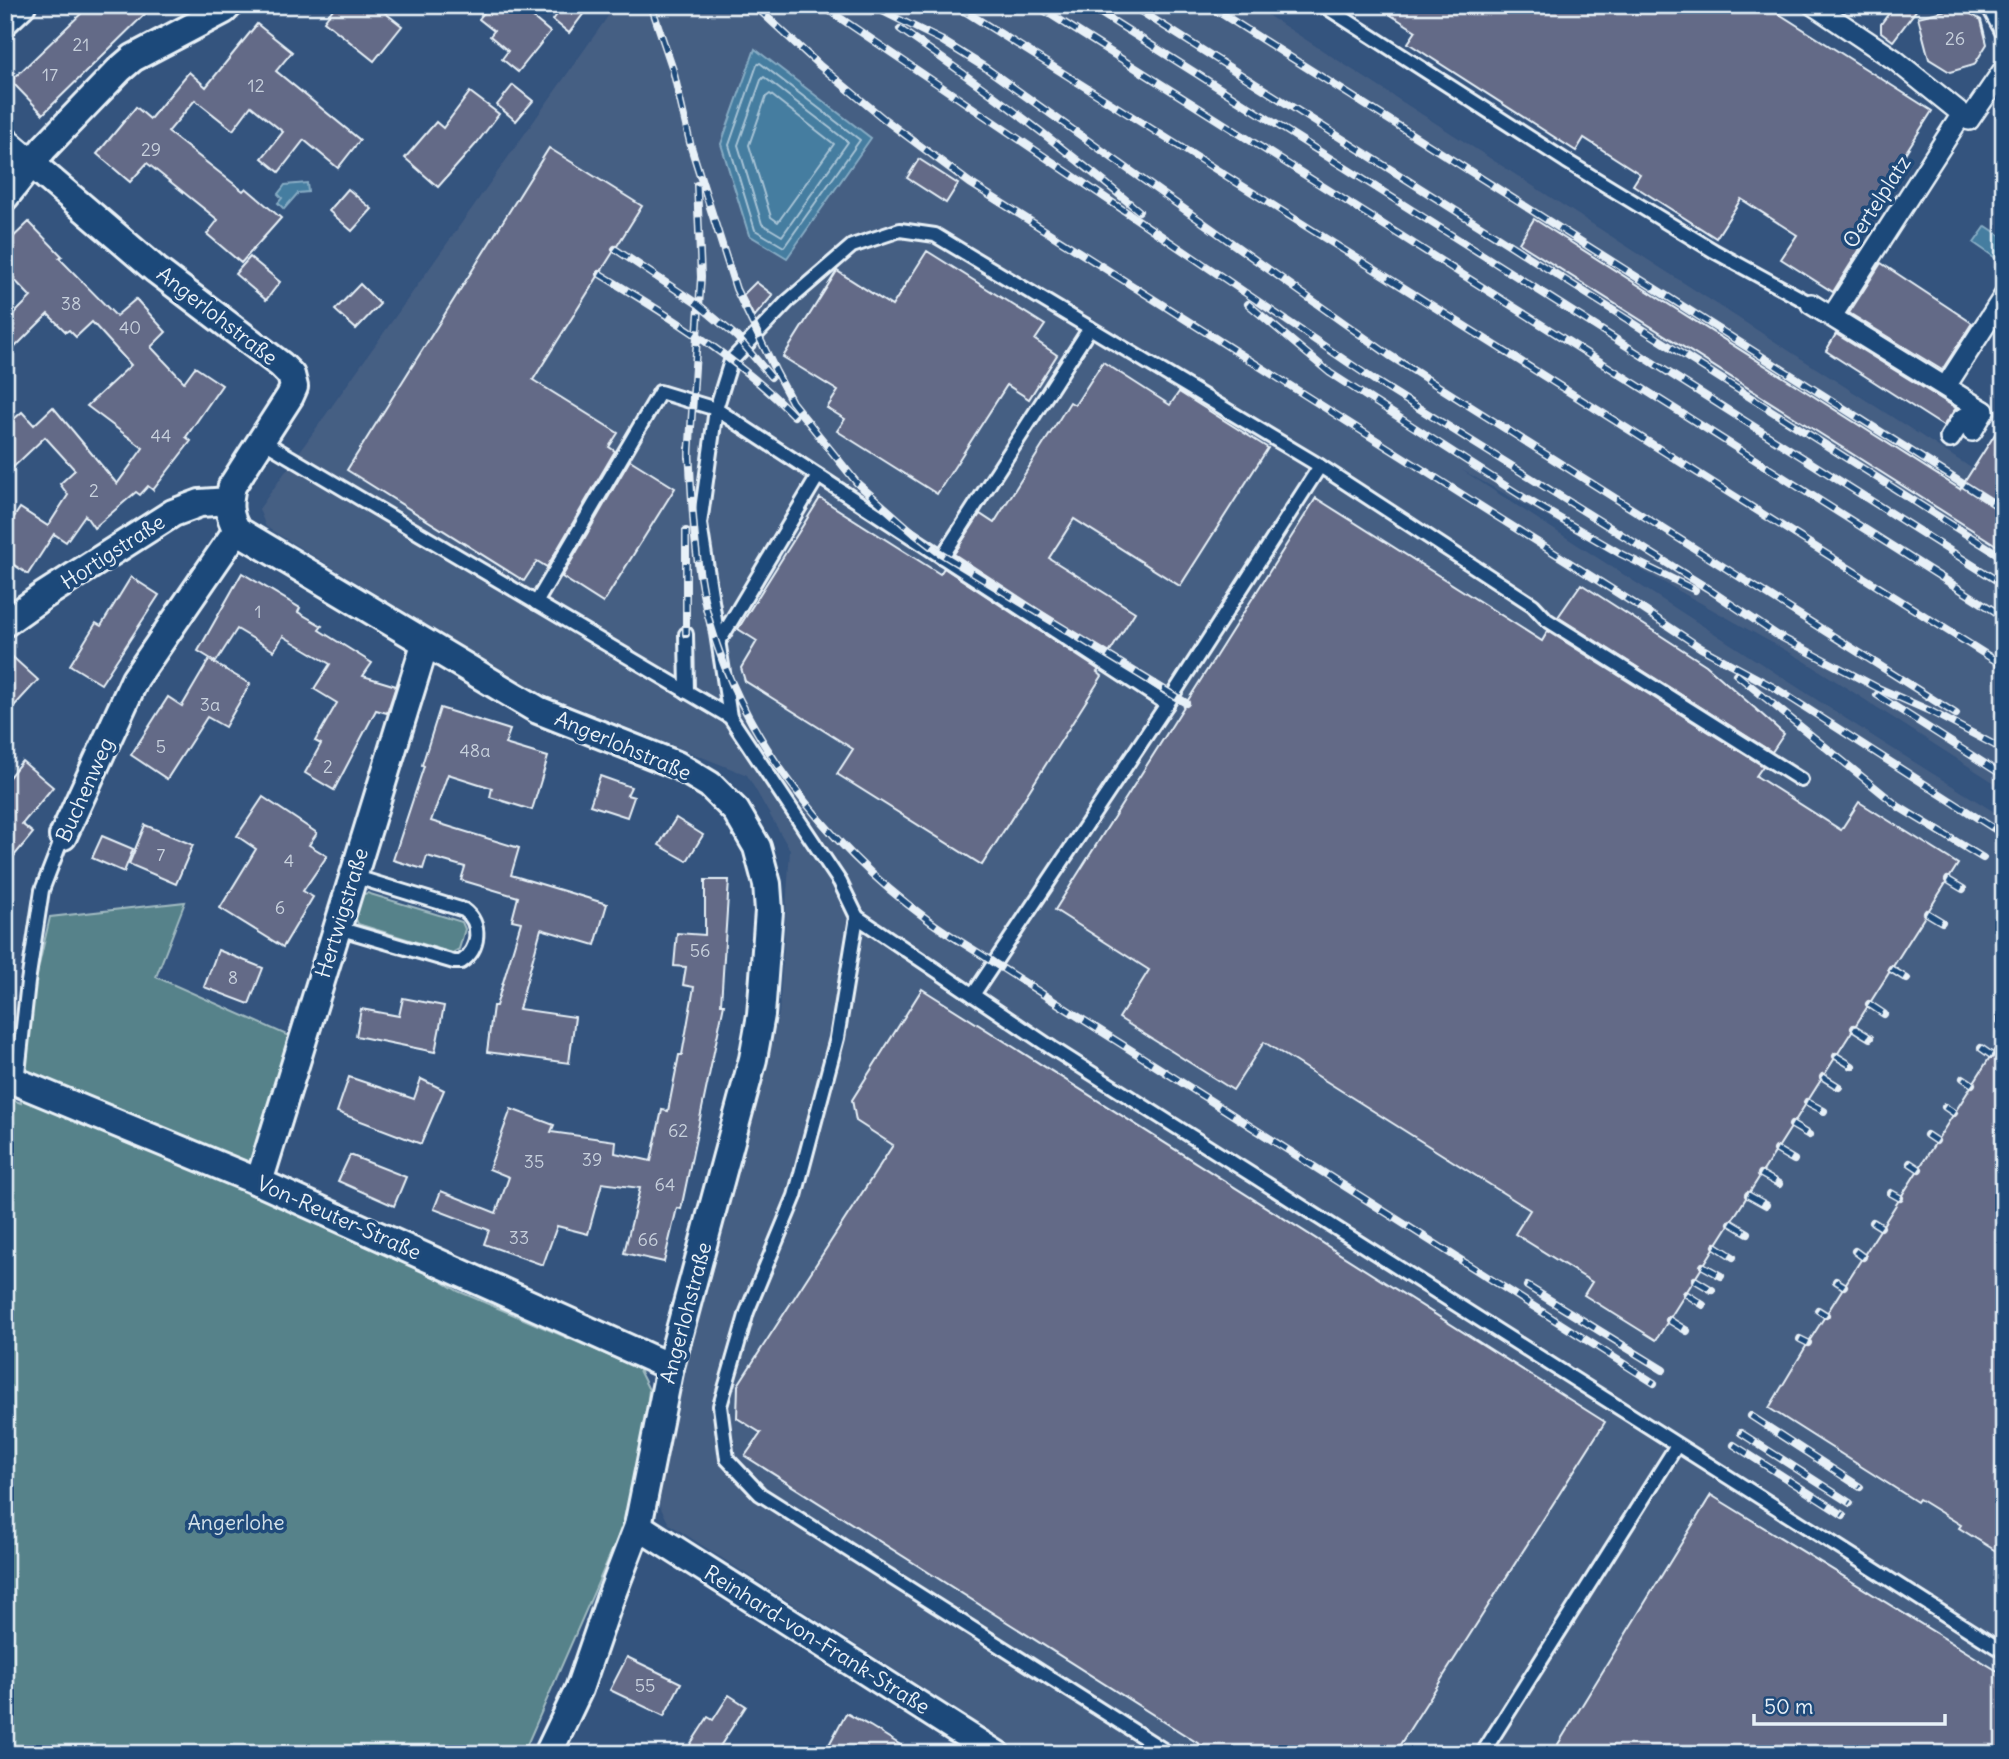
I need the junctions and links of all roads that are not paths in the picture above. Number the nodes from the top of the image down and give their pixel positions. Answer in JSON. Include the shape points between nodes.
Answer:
{"nodes":[{"id":1,"x":22,"y":5,"type":"edge"},
{"id":2,"x":229,"y":5,"type":"edge"},
{"id":3,"x":1323,"y":5,"type":"edge"},
{"id":4,"x":1813,"y":5,"type":"edge"},
{"id":5,"x":1991,"y":5,"type":"edge"},
{"id":6,"x":5,"y":21,"type":"edge"},
{"id":7,"x":2004,"y":30,"type":"edge"},
{"id":8,"x":2004,"y":69,"type":"edge"},
{"id":9,"x":1962,"y":114,"type":"junction"},
{"id":10,"x":5,"y":141,"type":"edge"},
{"id":11,"x":32,"y":163,"type":"junction"},
{"id":12,"x":5,"y":197,"type":"edge"},
{"id":13,"x":2004,"y":296,"type":"edge"},
{"id":14,"x":1811,"y":304,"type":"joint"},
{"id":15,"x":1832,"y":316,"type":"junction"},
{"id":16,"x":1090,"y":328,"type":"junction"},
{"id":17,"x":1946,"y":386,"type":"junction"},
{"id":18,"x":716,"y":409,"type":"junction"},
{"id":19,"x":1983,"y":411,"type":"junction"},
{"id":20,"x":1972,"y":431,"type":"dead end"},
{"id":21,"x":1950,"y":438,"type":"dead end"},
{"id":22,"x":261,"y":440,"type":"junction"},
{"id":23,"x":1320,"y":466,"type":"junction"},
{"id":24,"x":818,"y":476,"type":"junction"},
{"id":25,"x":229,"y":500,"type":"junction"},
{"id":26,"x":237,"y":530,"type":"junction"},
{"id":27,"x":942,"y":556,"type":"junction"},
{"id":28,"x":536,"y":603,"type":"junction"},
{"id":29,"x":5,"y":623,"type":"edge"},
{"id":30,"x":686,"y":634,"type":"dead end"},
{"id":31,"x":720,"y":640,"type":"junction"},
{"id":32,"x":425,"y":644,"type":"junction"},
{"id":33,"x":687,"y":692,"type":"junction"},
{"id":34,"x":1167,"y":704,"type":"junction"},
{"id":35,"x":730,"y":717,"type":"junction"},
{"id":36,"x":1801,"y":780,"type":"dead end"},
{"id":37,"x":63,"y":836,"type":"joint"},
{"id":38,"x":353,"y":876,"type":"junction"},
{"id":39,"x":857,"y":917,"type":"junction"},
{"id":40,"x":338,"y":928,"type":"junction"},
{"id":41,"x":973,"y":995,"type":"junction"},
{"id":42,"x":11,"y":1079,"type":"edge"},
{"id":43,"x":259,"y":1182,"type":"junction"},
{"id":44,"x":670,"y":1367,"type":"junction"},
{"id":45,"x":1677,"y":1445,"type":"junction"},
{"id":46,"x":638,"y":1526,"type":"junction"},
{"id":47,"x":2004,"y":1652,"type":"edge"},
{"id":48,"x":548,"y":1754,"type":"edge"},
{"id":49,"x":996,"y":1754,"type":"edge"},
{"id":50,"x":1170,"y":1754,"type":"edge"},
{"id":51,"x":1482,"y":1754,"type":"edge"}],
"edges":[{"from":1,"to":6,"type":"street"},
{"from":2,"to":11,"type":"street","via":[[133,58]]},
{"from":3,"to":14,"type":"lane","via":[[1566,161]]},
{"from":4,"to":9,"type":"street","via":[[1895,60]]},
{"from":5,"to":7,"type":"street"},
{"from":8,"to":9,"type":"street","name":"Oertelplatz","via":[[1969,120]]},
{"from":9,"to":15,"type":"street","name":"Oertelplatz"},
{"from":10,"to":11,"type":"street","name":"Angerlohstraße"},
{"from":11,"to":12,"type":"street"},
{"from":11,"to":22,"type":"street","name":"Angerlohstraße","via":[[156,270],[291,375],[294,387]]},
{"from":13,"to":17,"type":"street"},
{"from":14,"to":15,"type":"street"},
{"from":15,"to":17,"type":"street"},
{"from":16,"to":18,"type":"lane","via":[[935,235],[900,230],[852,246],[787,302],[731,361]]},
{"from":16,"to":23,"type":"lane"},
{"from":16,"to":27,"type":"lane"},
{"from":17,"to":19,"type":"street"},
{"from":18,"to":24,"type":"lane"},
{"from":18,"to":28,"type":"lane","via":[[660,392]]},
{"from":18,"to":31,"type":"lane","via":[[700,524]]},
{"from":19,"to":20,"type":"street"},
{"from":19,"to":21,"type":"street","via":[[1962,419]]},
{"from":22,"to":25,"type":"street","name":"Angerlohstraße","via":[[236,478]]},
{"from":22,"to":28,"type":"lane"},
{"from":23,"to":34,"type":"lane"},
{"from":23,"to":36,"type":"lane","via":[[1533,605],[1547,620]]},
{"from":24,"to":27,"type":"lane"},
{"from":24,"to":31,"type":"lane"},
{"from":25,"to":26,"type":"street","via":[[229,518]]},
{"from":25,"to":29,"type":"street","name":"Hortigstraße","via":[[200,503],[173,513]]},
{"from":26,"to":32,"type":"street","name":"Angerlohstraße"},
{"from":26,"to":37,"type":"street","name":"Buchenweg","via":[[135,680]]},
{"from":27,"to":34,"type":"lane"},
{"from":28,"to":33,"type":"lane"},
{"from":30,"to":33,"type":"lane"},
{"from":31,"to":35,"type":"lane"},
{"from":32,"to":38,"type":"street","name":"Hertwigstraße"},
{"from":32,"to":44,"type":"street","name":"Angerlohstraße","via":[[538,710],[677,765],[710,785],[736,811],[757,847],[769,911],[761,1015]]},
{"from":33,"to":35,"type":"lane"},
{"from":34,"to":41,"type":"lane"},
{"from":35,"to":39,"type":"lane","via":[[840,882]]},
{"from":37,"to":42,"type":"lane","name":"Buchenweg","via":[[42,890]]},
{"from":38,"to":40,"type":"street","name":"Hertwigstraße"},
{"from":38,"to":40,"type":"lane","via":[[464,910],[476,923],[472,951],[461,962],[454,962]]},
{"from":39,"to":41,"type":"lane"},
{"from":39,"to":50,"type":"lane","via":[[837,1038],[795,1196],[747,1312],[720,1406],[727,1459],[760,1494]]},
{"from":40,"to":43,"type":"street","name":"Hertwigstraße"},
{"from":41,"to":45,"type":"lane"},
{"from":42,"to":43,"type":"street","name":"Von-Reuter-Straße"},
{"from":43,"to":44,"type":"street","name":"Von-Reuter-Straße"},
{"from":44,"to":46,"type":"street","name":"Angerlohstraße"},
{"from":45,"to":47,"type":"lane"},
{"from":45,"to":51,"type":"lane"},
{"from":46,"to":48,"type":"street","name":"Angerlohstraße","via":[[579,1689]]},
{"from":46,"to":49,"type":"street","name":"Reinhard-von-Frank-Straße"}]}
